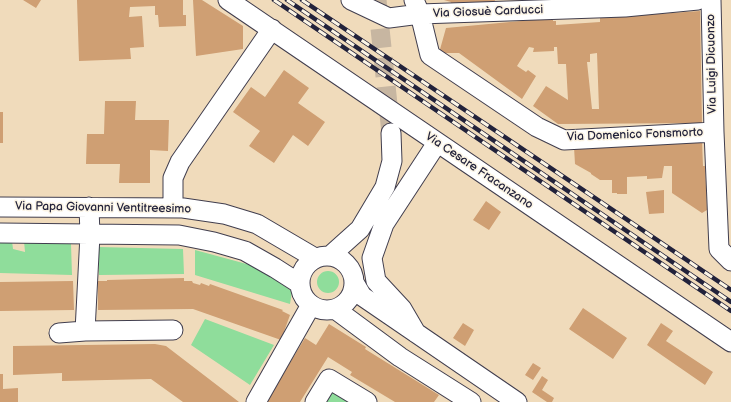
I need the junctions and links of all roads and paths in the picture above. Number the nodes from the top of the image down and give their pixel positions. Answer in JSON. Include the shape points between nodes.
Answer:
{"nodes":[{"id":1,"x":228,"y":0,"type":"edge"},
{"id":2,"x":351,"y":0,"type":"edge"},
{"id":3,"x":698,"y":0,"type":"edge"},
{"id":4,"x":711,"y":0,"type":"edge"},
{"id":5,"x":503,"y":6,"type":"edge"},
{"id":6,"x":417,"y":7,"type":"edge"},
{"id":7,"x":272,"y":29,"type":"junction"},
{"id":8,"x":714,"y":132,"type":"junction"},
{"id":9,"x":391,"y":133,"type":"tunnel mouth"},
{"id":10,"x":437,"y":143,"type":"junction"},
{"id":11,"x":0,"y":207,"type":"edge"},
{"id":12,"x":89,"y":207,"type":"junction"},
{"id":13,"x":173,"y":208,"type":"junction"},
{"id":14,"x":360,"y":229,"type":"junction"},
{"id":15,"x":0,"y":233,"type":"edge"},
{"id":16,"x":90,"y":235,"type":"junction"},
{"id":17,"x":725,"y":255,"type":"edge"},
{"id":18,"x":323,"y":257,"type":"junction"},
{"id":19,"x":353,"y":277,"type":"junction"},
{"id":20,"x":300,"y":284,"type":"junction"},
{"id":21,"x":311,"y":305,"type":"junction"},
{"id":22,"x":335,"y":309,"type":"junction"},
{"id":23,"x":173,"y":330,"type":"dead end"},
{"id":24,"x":85,"y":331,"type":"junction"},
{"id":25,"x":416,"y":333,"type":"junction"},
{"id":26,"x":59,"y":334,"type":"dead end"},
{"id":27,"x":731,"y":342,"type":"edge"},
{"id":28,"x":461,"y":399,"type":"edge"},
{"id":29,"x":256,"y":402,"type":"edge"},
{"id":30,"x":315,"y":402,"type":"edge"},
{"id":31,"x":367,"y":402,"type":"edge"},
{"id":32,"x":517,"y":402,"type":"edge"}],
"edges":[{"from":1,"to":7,"type":"street","name":"Via Cesare Fracanzano"},
{"from":2,"to":6,"type":"street","name":"Via Giosuè Carducci","via":[[389,18]]},
{"from":3,"to":5,"type":"street","name":"Via Giosuè Carducci","via":[[625,7]]},
{"from":4,"to":8,"type":"street","name":"Via Luigi Dicuonzo"},
{"from":5,"to":6,"type":"street","name":"Via Giosuè Carducci"},
{"from":6,"to":8,"type":"street","name":"Via Domenico Fonsmorto","via":[[430,55],[537,127],[564,140]]},
{"from":7,"to":10,"type":"street","name":"Via Cesare Fracanzano"},
{"from":7,"to":13,"type":"street","via":[[180,162],[173,178]]},
{"from":8,"to":17,"type":"street","name":"Via Luigi Dicuonzo"},
{"from":9,"to":14,"type":"street","via":[[392,161],[385,187]]},
{"from":10,"to":25,"type":"street","via":[[384,224],[372,258],[376,281],[402,309]]},
{"from":10,"to":27,"type":"street","name":"Via Cesare Fracanzano"},
{"from":11,"to":12,"type":"street","name":"Via Papa Giovanni Ventitreesimo"},
{"from":12,"to":13,"type":"street","name":"Via Papa Giovanni Ventitreesimo"},
{"from":12,"to":16,"type":"street"},
{"from":13,"to":18,"type":"street","name":"Via Papa Giovanni Ventitreesimo","via":[[224,214],[257,224]]},
{"from":14,"to":18,"type":"street"},
{"from":14,"to":19,"type":"street"},
{"from":15,"to":16,"type":"street"},
{"from":16,"to":20,"type":"street","via":[[179,236],[214,242],[245,251]]},
{"from":16,"to":24,"type":"street"},
{"from":18,"to":19,"type":"street","via":[[339,258],[346,263]]},
{"from":18,"to":20,"type":"street","via":[[309,263],[304,269]]},
{"from":19,"to":22,"type":"street","via":[[353,292],[349,300]]},
{"from":19,"to":25,"type":"street","via":[[362,296]]},
{"from":20,"to":21,"type":"street","via":[[301,292]]},
{"from":21,"to":22,"type":"street","via":[[318,309]]},
{"from":21,"to":29,"type":"street"},
{"from":22,"to":28,"type":"street"},
{"from":23,"to":24,"type":"street"},
{"from":24,"to":26,"type":"street"},
{"from":25,"to":32,"type":"street"},
{"from":30,"to":31,"type":"street","via":[[329,379]]}]}
